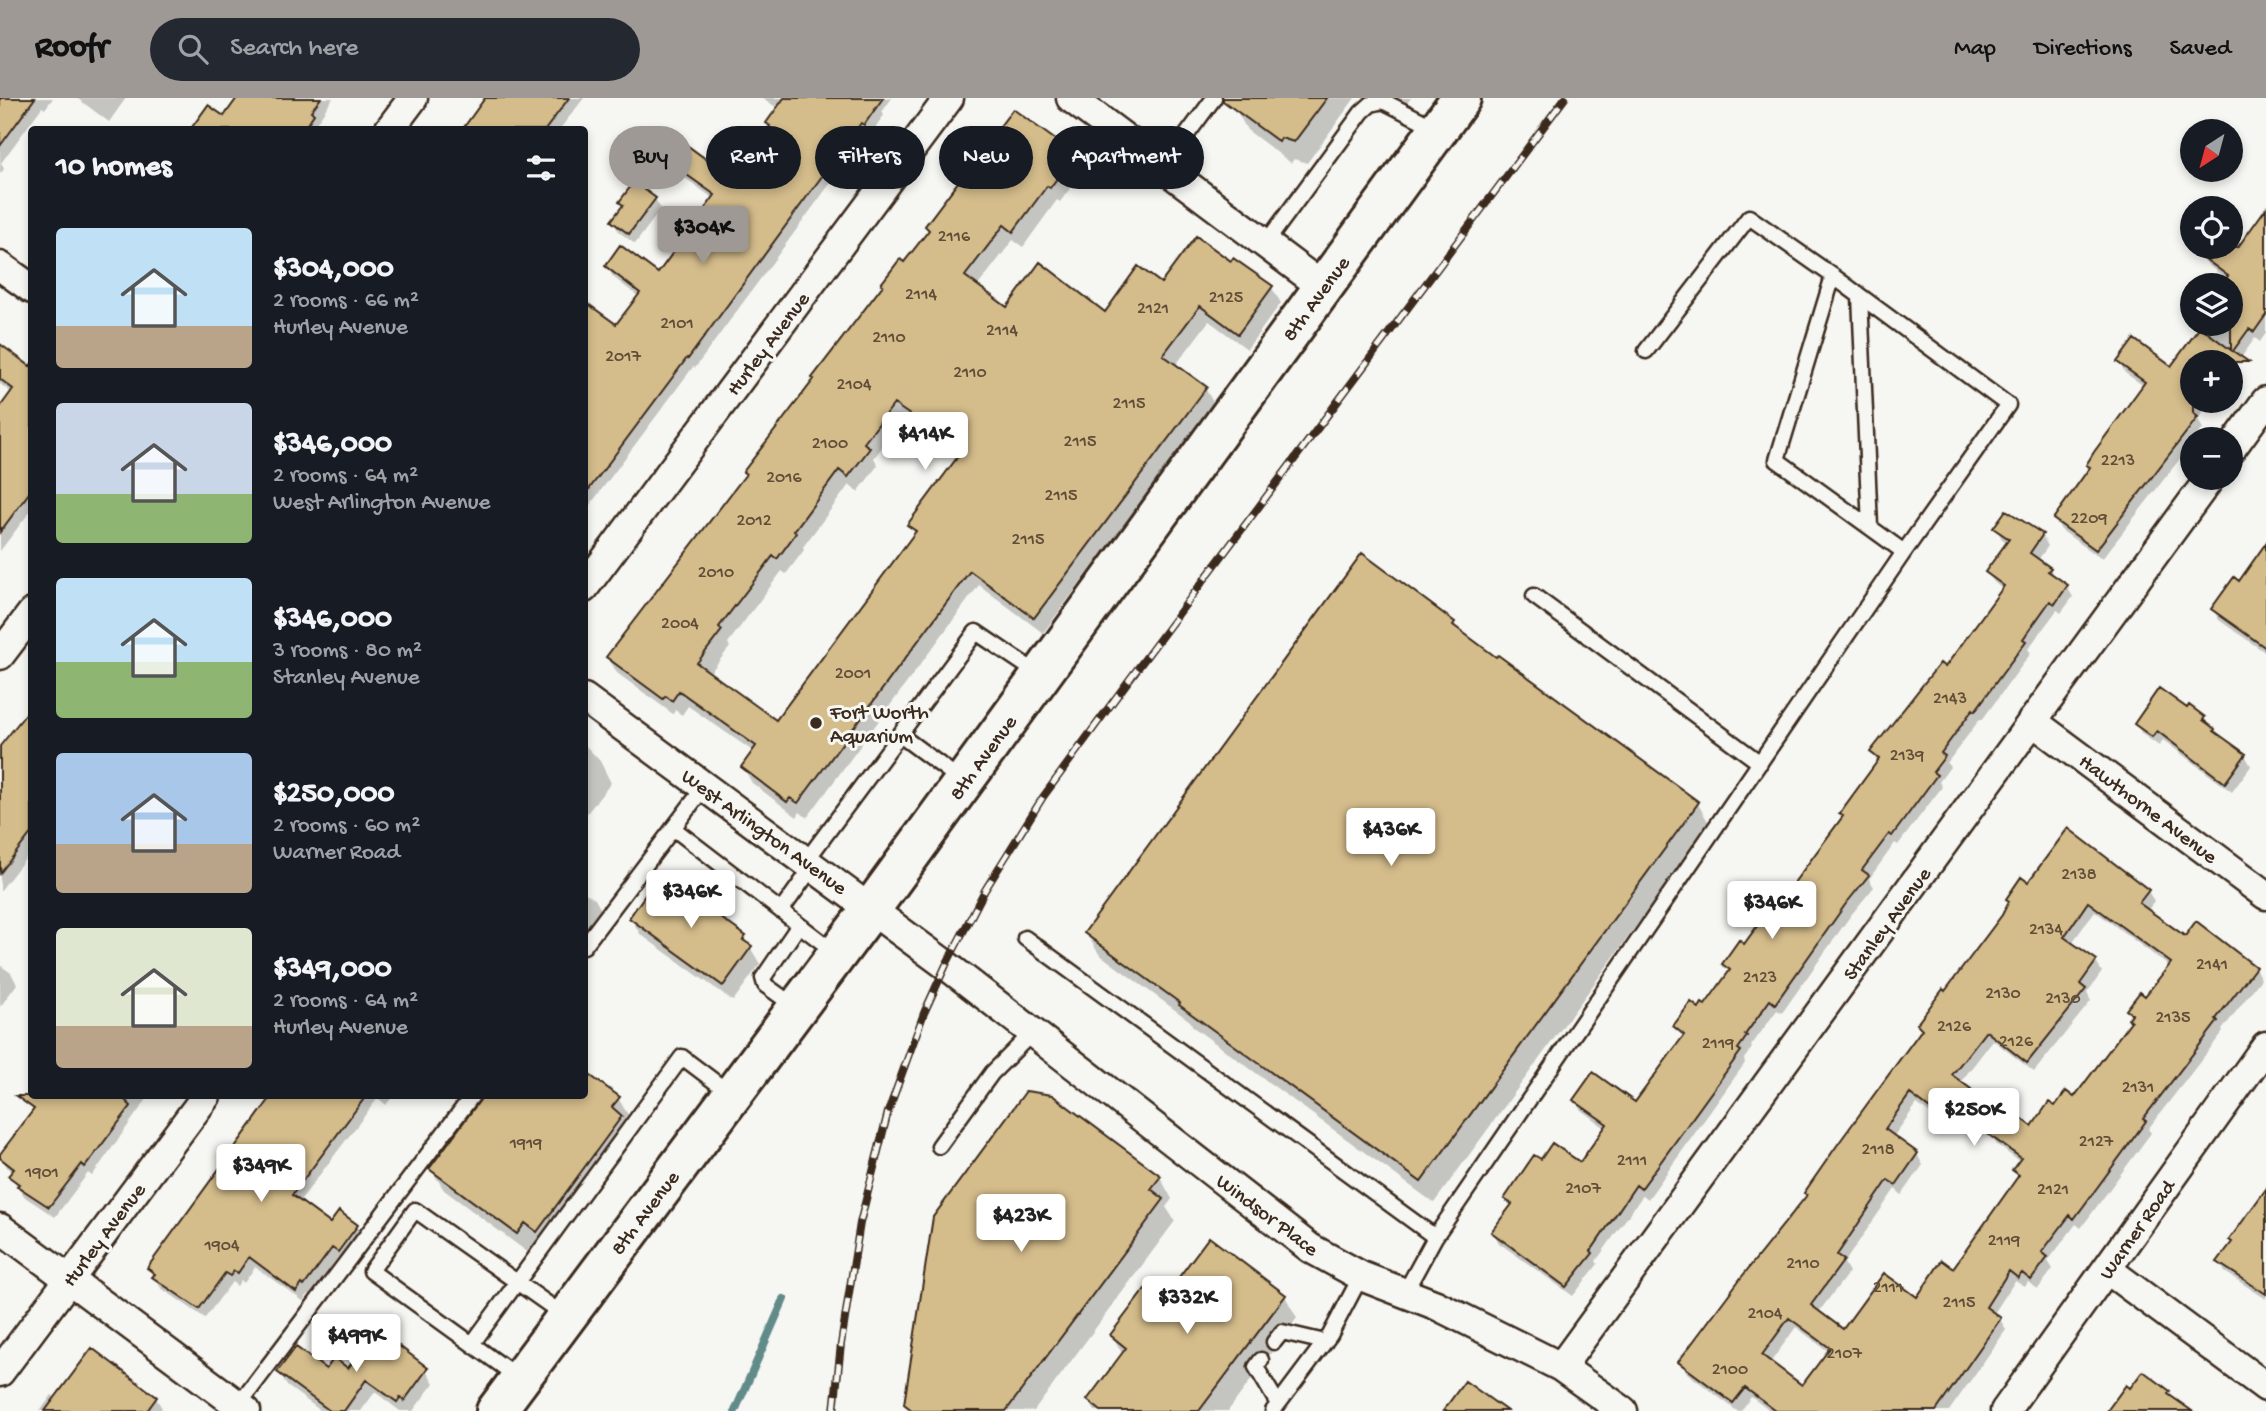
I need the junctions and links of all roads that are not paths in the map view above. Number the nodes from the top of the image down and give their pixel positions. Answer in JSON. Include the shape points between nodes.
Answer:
{"nodes":[{"id":1,"x":412,"y":98,"type":"edge"},
{"id":2,"x":949,"y":98,"type":"edge"},
{"id":3,"x":1071,"y":98,"type":"edge"},
{"id":4,"x":1214,"y":98,"type":"edge"},
{"id":5,"x":1461,"y":98,"type":"edge"},
{"id":6,"x":392,"y":126,"type":"edge"},
{"id":7,"x":1108,"y":126,"type":"edge"},
{"id":8,"x":1193,"y":126,"type":"edge"},
{"id":9,"x":1438,"y":129,"type":"junction"},
{"id":10,"x":1192,"y":189,"type":"edge"},
{"id":11,"x":1265,"y":244,"type":"junction"},
{"id":12,"x":0,"y":266,"type":"edge"},
{"id":13,"x":1833,"y":276,"type":"junction"},
{"id":14,"x":28,"y":286,"type":"edge"},
{"id":15,"x":1323,"y":287,"type":"junction"},
{"id":16,"x":1860,"y":296,"type":"junction"},
{"id":17,"x":1646,"y":351,"type":"dead end"},
{"id":18,"x":2266,"y":401,"type":"edge"},
{"id":19,"x":2243,"y":433,"type":"edge"},
{"id":20,"x":2201,"y":490,"type":"edge"},
{"id":21,"x":1870,"y":527,"type":"junction"},
{"id":22,"x":1904,"y":552,"type":"junction"},
{"id":23,"x":588,"y":583,"type":"edge"},
{"id":24,"x":1534,"y":596,"type":"dead end"},
{"id":25,"x":28,"y":618,"type":"edge"},
{"id":26,"x":0,"y":655,"type":"edge"},
{"id":27,"x":1041,"y":676,"type":"junction"},
{"id":28,"x":588,"y":701,"type":"edge"},
{"id":29,"x":2032,"y":722,"type":"junction"},
{"id":30,"x":900,"y":735,"type":"junction"},
{"id":31,"x":1760,"y":763,"type":"junction"},
{"id":32,"x":964,"y":782,"type":"junction"},
{"id":33,"x":705,"y":786,"type":"junction"},
{"id":34,"x":673,"y":828,"type":"junction"},
{"id":35,"x":809,"y":864,"type":"junction"},
{"id":36,"x":2266,"y":895,"type":"edge"},
{"id":37,"x":871,"y":909,"type":"junction"},
{"id":38,"x":781,"y":911,"type":"junction"},
{"id":39,"x":799,"y":925,"type":"junction"},
{"id":40,"x":1025,"y":938,"type":"dead end"},
{"id":41,"x":588,"y":941,"type":"edge"},
{"id":42,"x":837,"y":955,"type":"junction"},
{"id":43,"x":946,"y":964,"type":"joint"},
{"id":44,"x":797,"y":1009,"type":"junction"},
{"id":45,"x":1032,"y":1033,"type":"junction"},
{"id":46,"x":2266,"y":1046,"type":"edge"},
{"id":47,"x":732,"y":1095,"type":"junction"},
{"id":48,"x":204,"y":1099,"type":"edge"},
{"id":49,"x":470,"y":1099,"type":"edge"},
{"id":50,"x":939,"y":1146,"type":"dead end"},
{"id":51,"x":0,"y":1228,"type":"edge"},
{"id":52,"x":1435,"y":1237,"type":"junction"},
{"id":53,"x":2108,"y":1270,"type":"junction"},
{"id":54,"x":1361,"y":1276,"type":"junction"},
{"id":55,"x":69,"y":1279,"type":"junction"},
{"id":56,"x":517,"y":1282,"type":"junction"},
{"id":57,"x":1404,"y":1294,"type":"junction"},
{"id":58,"x":566,"y":1316,"type":"junction"},
{"id":59,"x":1274,"y":1342,"type":"dead end"},
{"id":60,"x":1325,"y":1342,"type":"junction"},
{"id":61,"x":472,"y":1344,"type":"junction"},
{"id":62,"x":1261,"y":1360,"type":"dead end"},
{"id":63,"x":1562,"y":1367,"type":"junction"},
{"id":64,"x":0,"y":1372,"type":"edge"},
{"id":65,"x":520,"y":1378,"type":"junction"},
{"id":66,"x":2266,"y":1387,"type":"edge"},
{"id":67,"x":1275,"y":1408,"type":"edge"},
{"id":68,"x":240,"y":1409,"type":"edge"},
{"id":69,"x":496,"y":1411,"type":"edge"},
{"id":70,"x":1623,"y":1411,"type":"edge"},
{"id":71,"x":2005,"y":1411,"type":"edge"}],
"edges":[{"from":1,"to":6,"type":"street"},
{"from":2,"to":23,"type":"street","name":"Hurley Avenue"},
{"from":3,"to":7,"type":"street"},
{"from":4,"to":8,"type":"lane"},
{"from":5,"to":9,"type":"main road","name":"8th Avenue"},
{"from":9,"to":11,"type":"lane","via":[[1383,101],[1371,104]]},
{"from":9,"to":15,"type":"main road","name":"8th Avenue"},
{"from":10,"to":11,"type":"street"},
{"from":11,"to":15,"type":"street"},
{"from":12,"to":14,"type":"street"},
{"from":13,"to":16,"type":"lane"},
{"from":13,"to":17,"type":"lane","via":[[1749,217]]},
{"from":13,"to":21,"type":"lane","via":[[1777,460]]},
{"from":15,"to":27,"type":"main road","name":"8th Avenue"},
{"from":16,"to":21,"type":"lane"},
{"from":16,"to":22,"type":"lane","via":[[2008,405]]},
{"from":18,"to":19,"type":"street"},
{"from":20,"to":29,"type":"street","name":"Stanley Avenue"},
{"from":21,"to":22,"type":"lane"},
{"from":22,"to":31,"type":"lane"},
{"from":24,"to":31,"type":"lane"},
{"from":25,"to":26,"type":"street"},
{"from":27,"to":30,"type":"lane","via":[[976,632]]},
{"from":27,"to":32,"type":"main road","name":"8th Avenue"},
{"from":28,"to":33,"type":"street","name":"West Arlington Avenue"},
{"from":29,"to":36,"type":"street","name":"Hawthorne Avenue"},
{"from":29,"to":63,"type":"street","name":"Stanley Avenue"},
{"from":30,"to":32,"type":"lane"},
{"from":30,"to":35,"type":"lane"},
{"from":31,"to":52,"type":"lane"},
{"from":32,"to":37,"type":"main road","name":"8th Avenue"},
{"from":33,"to":34,"type":"lane"},
{"from":33,"to":35,"type":"street","name":"West Arlington Avenue"},
{"from":34,"to":38,"type":"lane"},
{"from":34,"to":41,"type":"lane"},
{"from":35,"to":37,"type":"street","name":"West Arlington Avenue"},
{"from":35,"to":38,"type":"lane"},
{"from":37,"to":42,"type":"main road","name":"8th Avenue"},
{"from":37,"to":43,"type":"street","name":"West Arlington Avenue"},
{"from":38,"to":39,"type":"lane"},
{"from":39,"to":42,"type":"lane"},
{"from":39,"to":44,"type":"lane","via":[[763,978],[765,985]]},
{"from":40,"to":52,"type":"lane"},
{"from":42,"to":44,"type":"main road","name":"8th Avenue"},
{"from":43,"to":45,"type":"street","name":"Windsor Place"},
{"from":44,"to":47,"type":"main road","name":"8th Avenue"},
{"from":45,"to":50,"type":"lane","via":[[992,1073]]},
{"from":45,"to":54,"type":"street","name":"Windsor Place","via":[[1310,1248]]},
{"from":46,"to":53,"type":"street","name":"Warner Road"},
{"from":47,"to":56,"type":"lane","via":[[682,1057]]},
{"from":47,"to":58,"type":"main road","name":"8th Avenue"},
{"from":48,"to":55,"type":"street","name":"Hurley Avenue"},
{"from":49,"to":68,"type":"lane"},
{"from":51,"to":55,"type":"street"},
{"from":52,"to":57,"type":"lane"},
{"from":53,"to":66,"type":"street"},
{"from":53,"to":71,"type":"street","name":"Warner Road"},
{"from":54,"to":57,"type":"street","name":"Windsor Place"},
{"from":54,"to":60,"type":"lane"},
{"from":55,"to":64,"type":"street","name":"Hurley Avenue"},
{"from":55,"to":68,"type":"street"},
{"from":56,"to":58,"type":"lane"},
{"from":56,"to":61,"type":"lane"},
{"from":56,"to":61,"type":"lane","via":[[415,1210],[407,1220],[371,1271]]},
{"from":57,"to":63,"type":"street","name":"Windsor Place"},
{"from":58,"to":65,"type":"main road","name":"8th Avenue"},
{"from":59,"to":60,"type":"lane","via":[[1282,1332]]},
{"from":60,"to":67,"type":"lane"},
{"from":61,"to":65,"type":"lane"},
{"from":62,"to":67,"type":"lane","via":[[1256,1367]]},
{"from":63,"to":70,"type":"street","name":"Windsor Place"},
{"from":65,"to":69,"type":"main road","name":"8th Avenue"}]}
